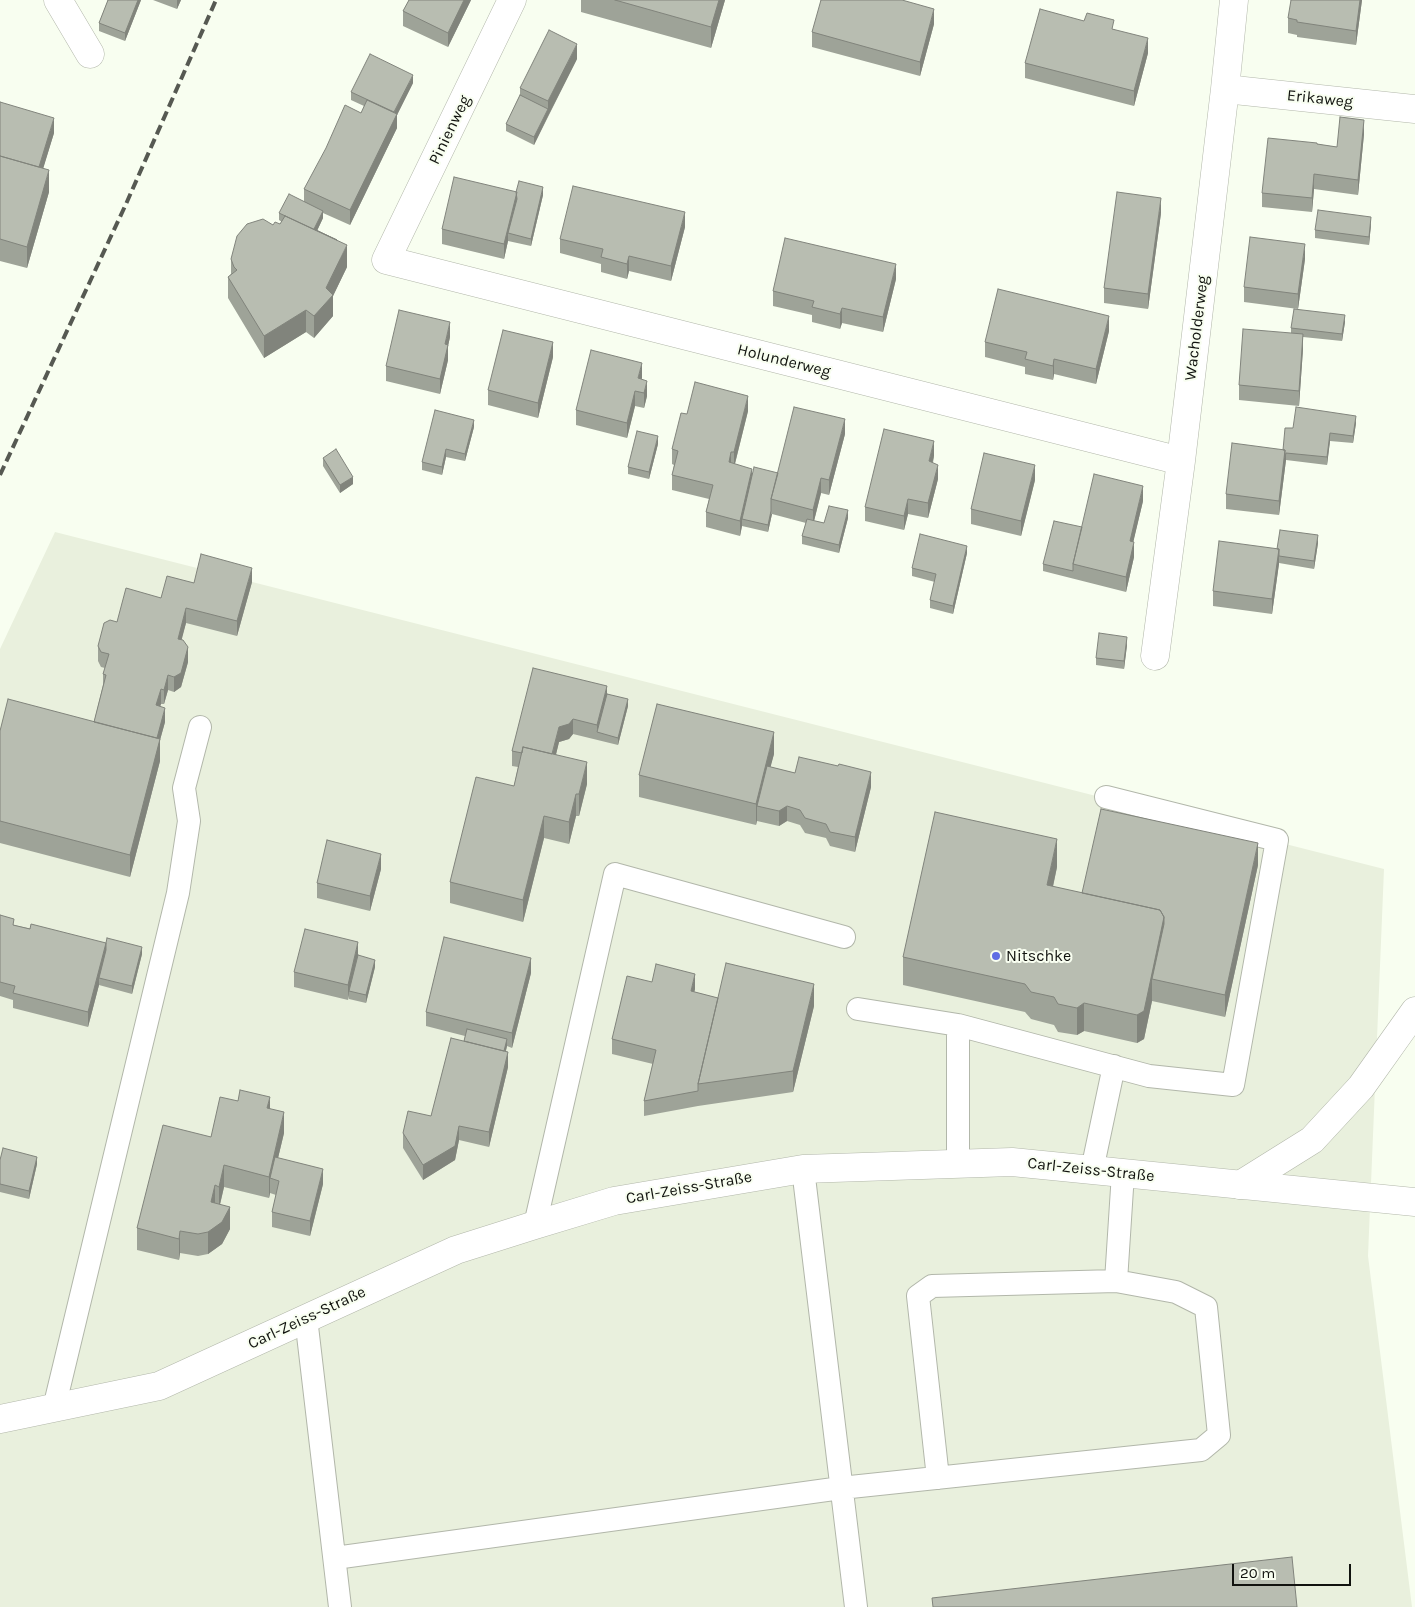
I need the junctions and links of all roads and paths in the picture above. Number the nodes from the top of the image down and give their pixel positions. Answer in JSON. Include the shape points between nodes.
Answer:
{"nodes":[{"id":1,"x":58,"y":0,"type":"edge"},
{"id":2,"x":512,"y":0,"type":"edge"},
{"id":3,"x":1229,"y":0,"type":"edge"},
{"id":4,"x":1234,"y":0,"type":"edge"},
{"id":5,"x":90,"y":54,"type":"dead end"},
{"id":6,"x":1225,"y":88,"type":"junction"},
{"id":7,"x":1415,"y":109,"type":"edge"},
{"id":8,"x":386,"y":260,"type":"joint"},
{"id":9,"x":1182,"y":461,"type":"junction"},
{"id":10,"x":1154,"y":656,"type":"dead end"},
{"id":11,"x":200,"y":727,"type":"dead end"},
{"id":12,"x":1106,"y":797,"type":"dead end"},
{"id":13,"x":844,"y":937,"type":"dead end"},
{"id":14,"x":858,"y":1009,"type":"dead end"},
{"id":15,"x":1415,"y":1011,"type":"edge"},
{"id":16,"x":958,"y":1025,"type":"junction"},
{"id":17,"x":1114,"y":1066,"type":"junction"},
{"id":18,"x":958,"y":1164,"type":"junction"},
{"id":19,"x":803,"y":1169,"type":"junction"},
{"id":20,"x":1092,"y":1170,"type":"junction"},
{"id":21,"x":1123,"y":1173,"type":"junction"},
{"id":22,"x":1240,"y":1185,"type":"junction"},
{"id":23,"x":1415,"y":1202,"type":"edge"},
{"id":24,"x":535,"y":1225,"type":"junction"},
{"id":25,"x":1116,"y":1281,"type":"junction"},
{"id":26,"x":306,"y":1318,"type":"junction"},
{"id":27,"x":54,"y":1408,"type":"junction"},
{"id":28,"x":0,"y":1418,"type":"edge"},
{"id":29,"x":938,"y":1478,"type":"junction"},
{"id":30,"x":841,"y":1488,"type":"junction"},
{"id":31,"x":335,"y":1558,"type":"junction"},
{"id":32,"x":340,"y":1607,"type":"edge"},
{"id":33,"x":856,"y":1607,"type":"edge"}],
"edges":[{"from":1,"to":5,"type":"street"},
{"from":2,"to":8,"type":"street","name":"Pinienweg"},
{"from":3,"to":4,"type":"street"},
{"from":4,"to":6,"type":"street","name":"Wacholderweg"},
{"from":6,"to":7,"type":"street","name":"Erikaweg"},
{"from":6,"to":9,"type":"street","name":"Wacholderweg"},
{"from":8,"to":9,"type":"street","name":"Holunderweg"},
{"from":9,"to":10,"type":"street","name":"Wacholderweg"},
{"from":11,"to":27,"type":"lane","via":[[184,788],[189,821],[178,894]]},
{"from":12,"to":17,"type":"lane","via":[[1277,840],[1233,1086],[1149,1076]]},
{"from":13,"to":24,"type":"lane","via":[[615,874]]},
{"from":14,"to":16,"type":"lane"},
{"from":15,"to":22,"type":"street","via":[[1361,1087],[1312,1140]]},
{"from":16,"to":17,"type":"lane"},
{"from":16,"to":18,"type":"lane"},
{"from":17,"to":20,"type":"lane"},
{"from":18,"to":19,"type":"street","name":"Carl-Zeiss-Straße"},
{"from":18,"to":20,"type":"street","name":"Carl-Zeiss-Straße","via":[[1012,1162]]},
{"from":19,"to":24,"type":"street","name":"Carl-Zeiss-Straße","via":[[614,1201]]},
{"from":19,"to":30,"type":"lane"},
{"from":20,"to":21,"type":"street","name":"Carl-Zeiss-Straße"},
{"from":21,"to":22,"type":"street","name":"Carl-Zeiss-Straße"},
{"from":21,"to":25,"type":"lane"},
{"from":22,"to":23,"type":"street","name":"Carl-Zeiss-Straße"},
{"from":24,"to":26,"type":"street","name":"Carl-Zeiss-Straße","via":[[456,1250]]},
{"from":25,"to":29,"type":"lane","via":[[932,1286],[918,1296]]},
{"from":25,"to":29,"type":"lane","via":[[1176,1292],[1206,1307],[1219,1435],[1201,1450]]},
{"from":26,"to":27,"type":"street","name":"Carl-Zeiss-Straße","via":[[159,1386]]},
{"from":26,"to":31,"type":"lane"},
{"from":27,"to":28,"type":"street","name":"Carl-Zeiss-Straße"},
{"from":29,"to":30,"type":"lane"},
{"from":30,"to":31,"type":"lane"},
{"from":30,"to":33,"type":"lane"},
{"from":31,"to":32,"type":"lane"}]}
